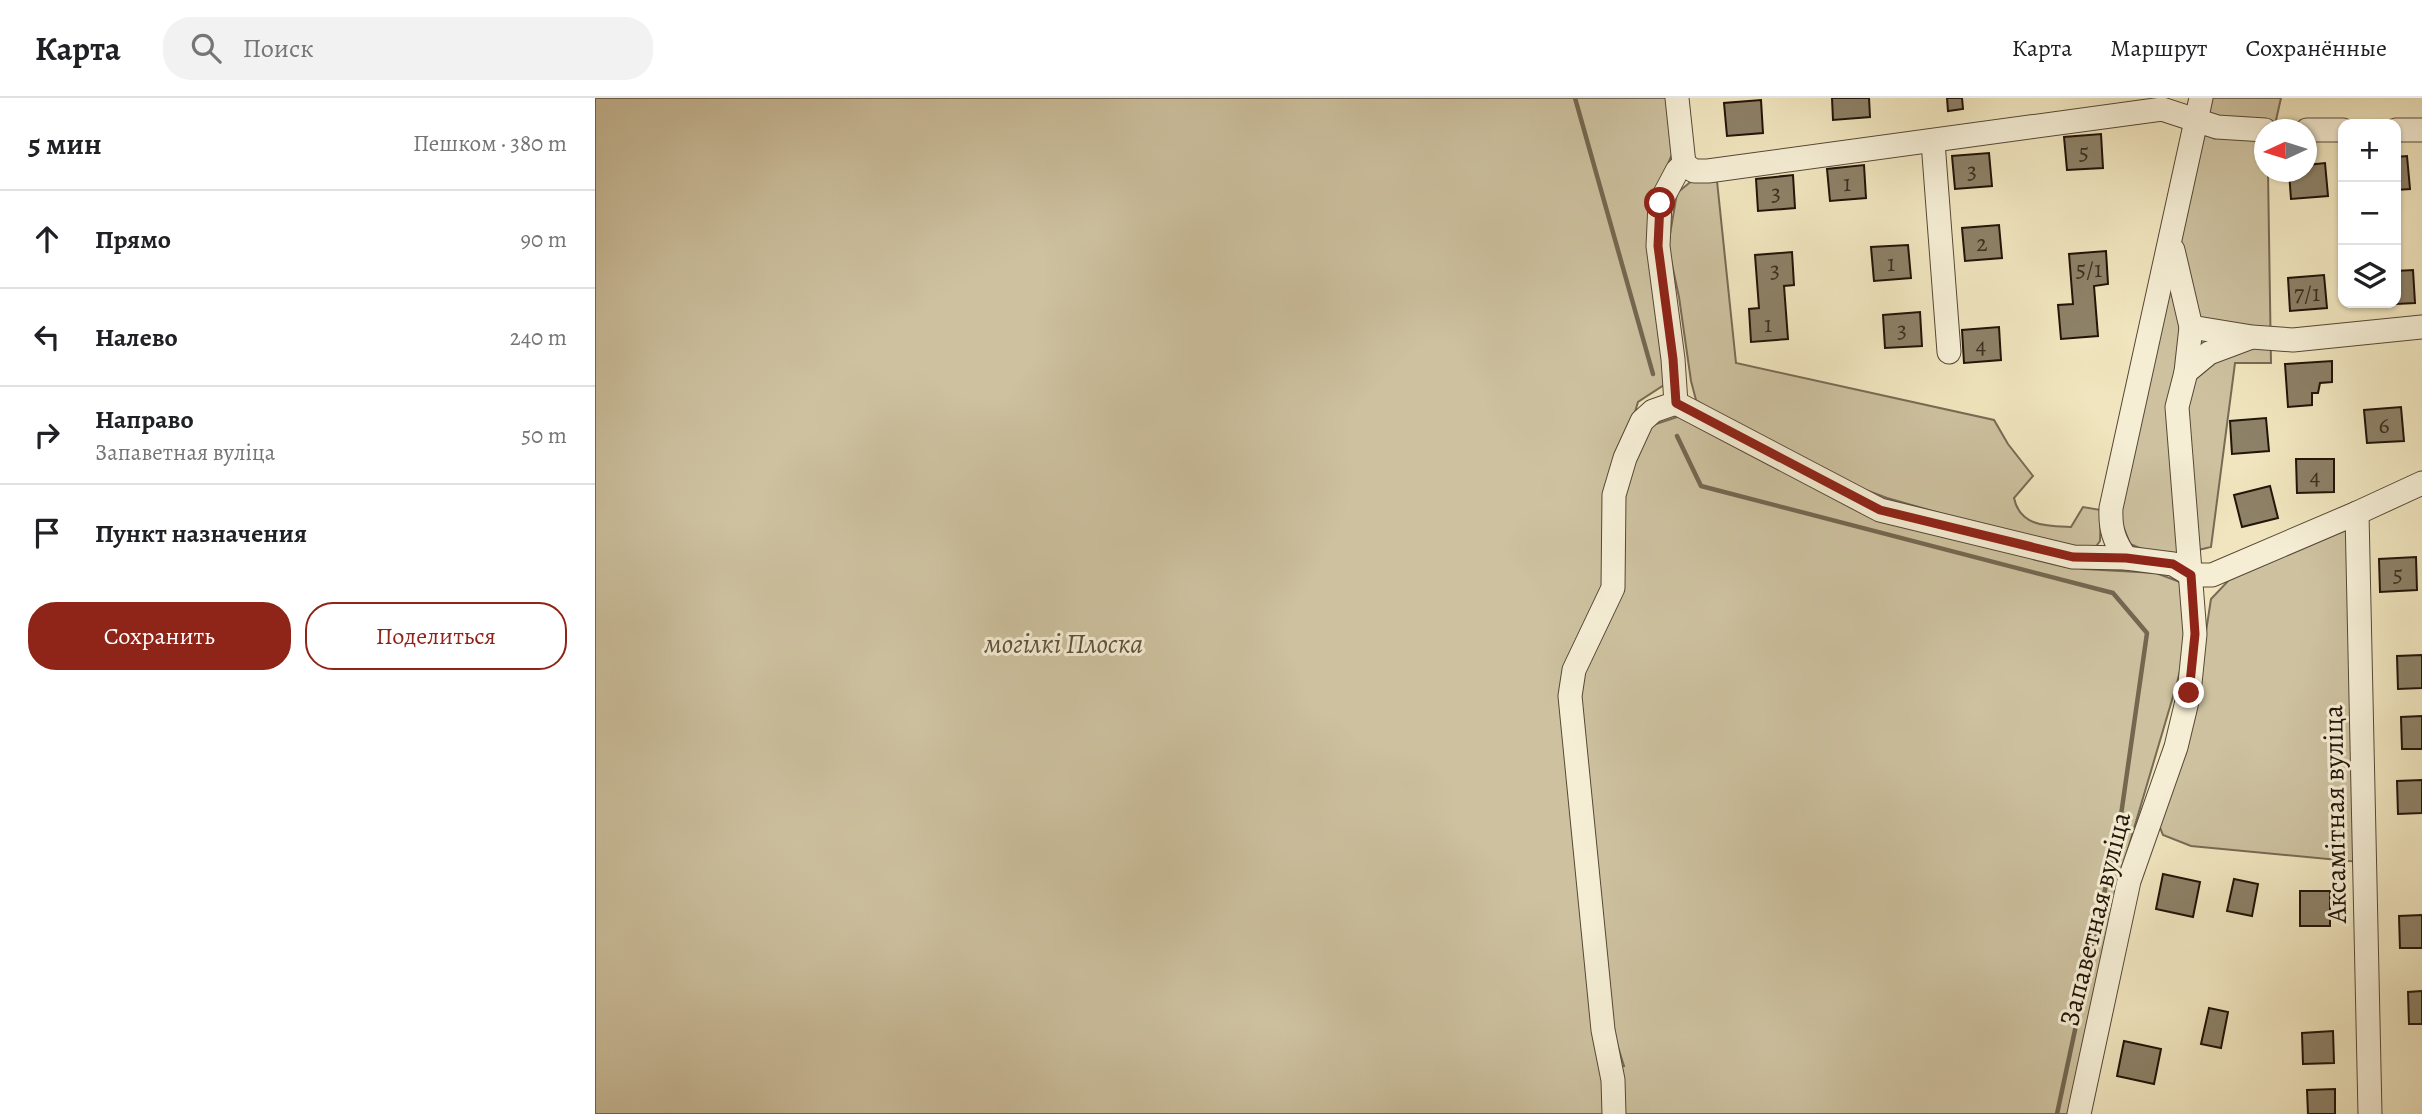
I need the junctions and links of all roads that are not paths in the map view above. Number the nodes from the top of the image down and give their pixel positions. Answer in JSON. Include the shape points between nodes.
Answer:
{"nodes":[{"id":1,"x":1677,"y":98,"type":"edge"},
{"id":2,"x":2201,"y":98,"type":"edge"},
{"id":3,"x":2196,"y":121,"type":"junction"},
{"id":4,"x":2254,"y":129,"type":"edge"},
{"id":5,"x":2317,"y":130,"type":"edge"},
{"id":6,"x":2338,"y":130,"type":"edge"},
{"id":7,"x":2401,"y":130,"type":"edge"},
{"id":8,"x":2422,"y":130,"type":"edge"},
{"id":9,"x":1933,"y":142,"type":"junction"},
{"id":10,"x":1684,"y":164,"type":"junction"},
{"id":11,"x":2171,"y":243,"type":"junction"},
{"id":12,"x":2191,"y":327,"type":"junction"},
{"id":13,"x":2422,"y":327,"type":"edge"},
{"id":14,"x":2252,"y":337,"type":"junction"},
{"id":15,"x":1949,"y":352,"type":"dead end"},
{"id":16,"x":2186,"y":372,"type":"junction"},
{"id":17,"x":1676,"y":403,"type":"junction"},
{"id":18,"x":2422,"y":483,"type":"edge"},
{"id":19,"x":2357,"y":513,"type":"junction"},
{"id":20,"x":2126,"y":558,"type":"junction"},
{"id":21,"x":2191,"y":575,"type":"junction"},
{"id":22,"x":1614,"y":1114,"type":"edge"},
{"id":23,"x":2079,"y":1114,"type":"edge"},
{"id":24,"x":2370,"y":1114,"type":"edge"}],
"edges":[{"from":1,"to":10,"type":"street"},
{"from":2,"to":3,"type":"street"},
{"from":3,"to":4,"type":"street"},
{"from":3,"to":9,"type":"street","via":[[2162,109]]},
{"from":3,"to":11,"type":"street"},
{"from":5,"to":6,"type":"street"},
{"from":7,"to":8,"type":"street"},
{"from":9,"to":10,"type":"street","via":[[1708,171],[1695,171]]},
{"from":9,"to":15,"type":"street"},
{"from":10,"to":17,"type":"street","via":[[1660,203],[1658,246]]},
{"from":11,"to":12,"type":"street","name":"Запаветная вуліца"},
{"from":11,"to":20,"type":"street","via":[[2111,508],[2110,525]]},
{"from":12,"to":14,"type":"street"},
{"from":12,"to":16,"type":"street","name":"Запаветная вуліца"},
{"from":13,"to":14,"type":"street","via":[[2293,340]]},
{"from":14,"to":16,"type":"street","via":[[2209,353]]},
{"from":16,"to":21,"type":"street","name":"Запаветная вуліца","via":[[2178,407]]},
{"from":17,"to":20,"type":"street","via":[[1880,510],[2073,557]]},
{"from":17,"to":22,"type":"street","via":[[1653,411],[1642,421],[1625,457],[1614,495],[1613,588],[1574,670],[1570,696]]},
{"from":18,"to":19,"type":"street"},
{"from":19,"to":21,"type":"street","via":[[2212,575]]},
{"from":19,"to":24,"type":"street","name":"Аксамітная вуліца"},
{"from":20,"to":21,"type":"street","via":[[2173,564]]},
{"from":21,"to":23,"type":"street","name":"Запаветная вуліца","via":[[2195,634],[2189,693],[2176,747],[2129,881]]}]}
